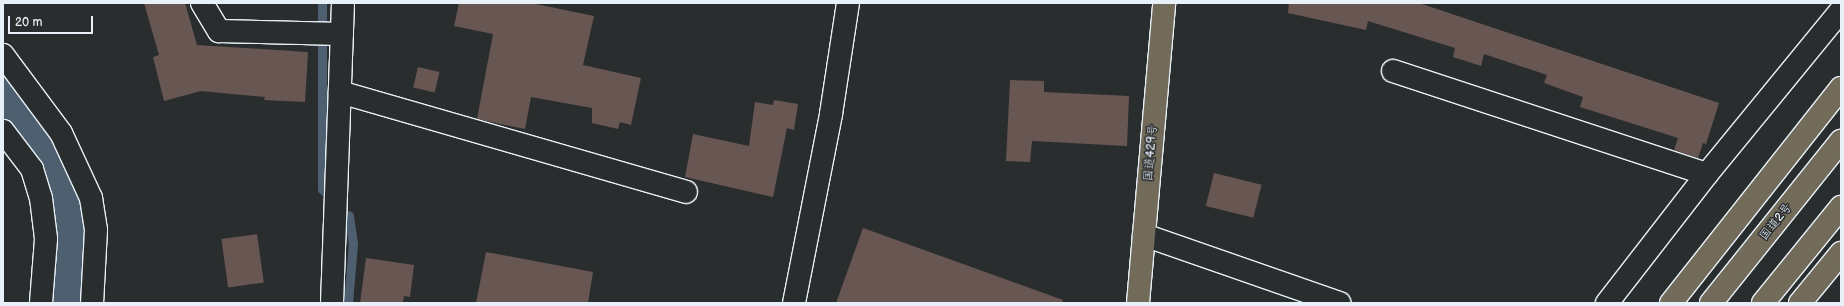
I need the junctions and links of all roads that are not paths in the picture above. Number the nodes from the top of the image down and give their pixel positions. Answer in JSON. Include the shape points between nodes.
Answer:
{"nodes":[{"id":1,"x":202,"y":3,"type":"edge"},
{"id":2,"x":343,"y":3,"type":"edge"},
{"id":3,"x":848,"y":3,"type":"edge"},
{"id":4,"x":1164,"y":3,"type":"edge"},
{"id":5,"x":1841,"y":10,"type":"edge"},
{"id":6,"x":329,"y":34,"type":"junction"},
{"id":7,"x":3,"y":56,"type":"edge"},
{"id":8,"x":1394,"y":71,"type":"dead end"},
{"id":9,"x":1841,"y":88,"type":"edge"},
{"id":10,"x":340,"y":92,"type":"junction"},
{"id":11,"x":3,"y":131,"type":"edge"},
{"id":12,"x":1841,"y":141,"type":"edge"},
{"id":13,"x":1708,"y":174,"type":"junction"},
{"id":14,"x":686,"y":192,"type":"dead end"},
{"id":15,"x":1841,"y":207,"type":"edge"},
{"id":16,"x":1144,"y":235,"type":"junction"},
{"id":17,"x":1841,"y":252,"type":"edge"},
{"id":18,"x":41,"y":303,"type":"edge"},
{"id":19,"x":92,"y":303,"type":"edge"},
{"id":20,"x":332,"y":303,"type":"edge"},
{"id":21,"x":794,"y":303,"type":"edge"},
{"id":22,"x":1138,"y":303,"type":"edge"},
{"id":23,"x":1339,"y":303,"type":"edge"},
{"id":24,"x":1607,"y":303,"type":"edge"},
{"id":25,"x":1671,"y":303,"type":"edge"},
{"id":26,"x":1711,"y":303,"type":"edge"},
{"id":27,"x":1763,"y":303,"type":"edge"},
{"id":28,"x":1800,"y":303,"type":"edge"}],
"edges":[{"from":1,"to":6,"type":"street","via":[[219,31]]},
{"from":2,"to":6,"type":"street"},
{"from":3,"to":21,"type":"street","via":[[831,114]]},
{"from":4,"to":16,"type":"highway","name":"国道429号"},
{"from":5,"to":13,"type":"street"},
{"from":6,"to":10,"type":"street"},
{"from":7,"to":19,"type":"street","via":[[60,133],[91,198],[96,230]]},
{"from":8,"to":13,"type":"street"},
{"from":9,"to":25,"type":"highway"},
{"from":10,"to":14,"type":"street"},
{"from":10,"to":20,"type":"street"},
{"from":11,"to":18,"type":"street","via":[[32,170],[41,198],[46,238]]},
{"from":12,"to":26,"type":"highway","name":"国道2号"},
{"from":13,"to":24,"type":"street"},
{"from":15,"to":27,"type":"highway"},
{"from":16,"to":22,"type":"highway","name":"国道429号"},
{"from":16,"to":23,"type":"street"},
{"from":17,"to":28,"type":"highway"}]}
